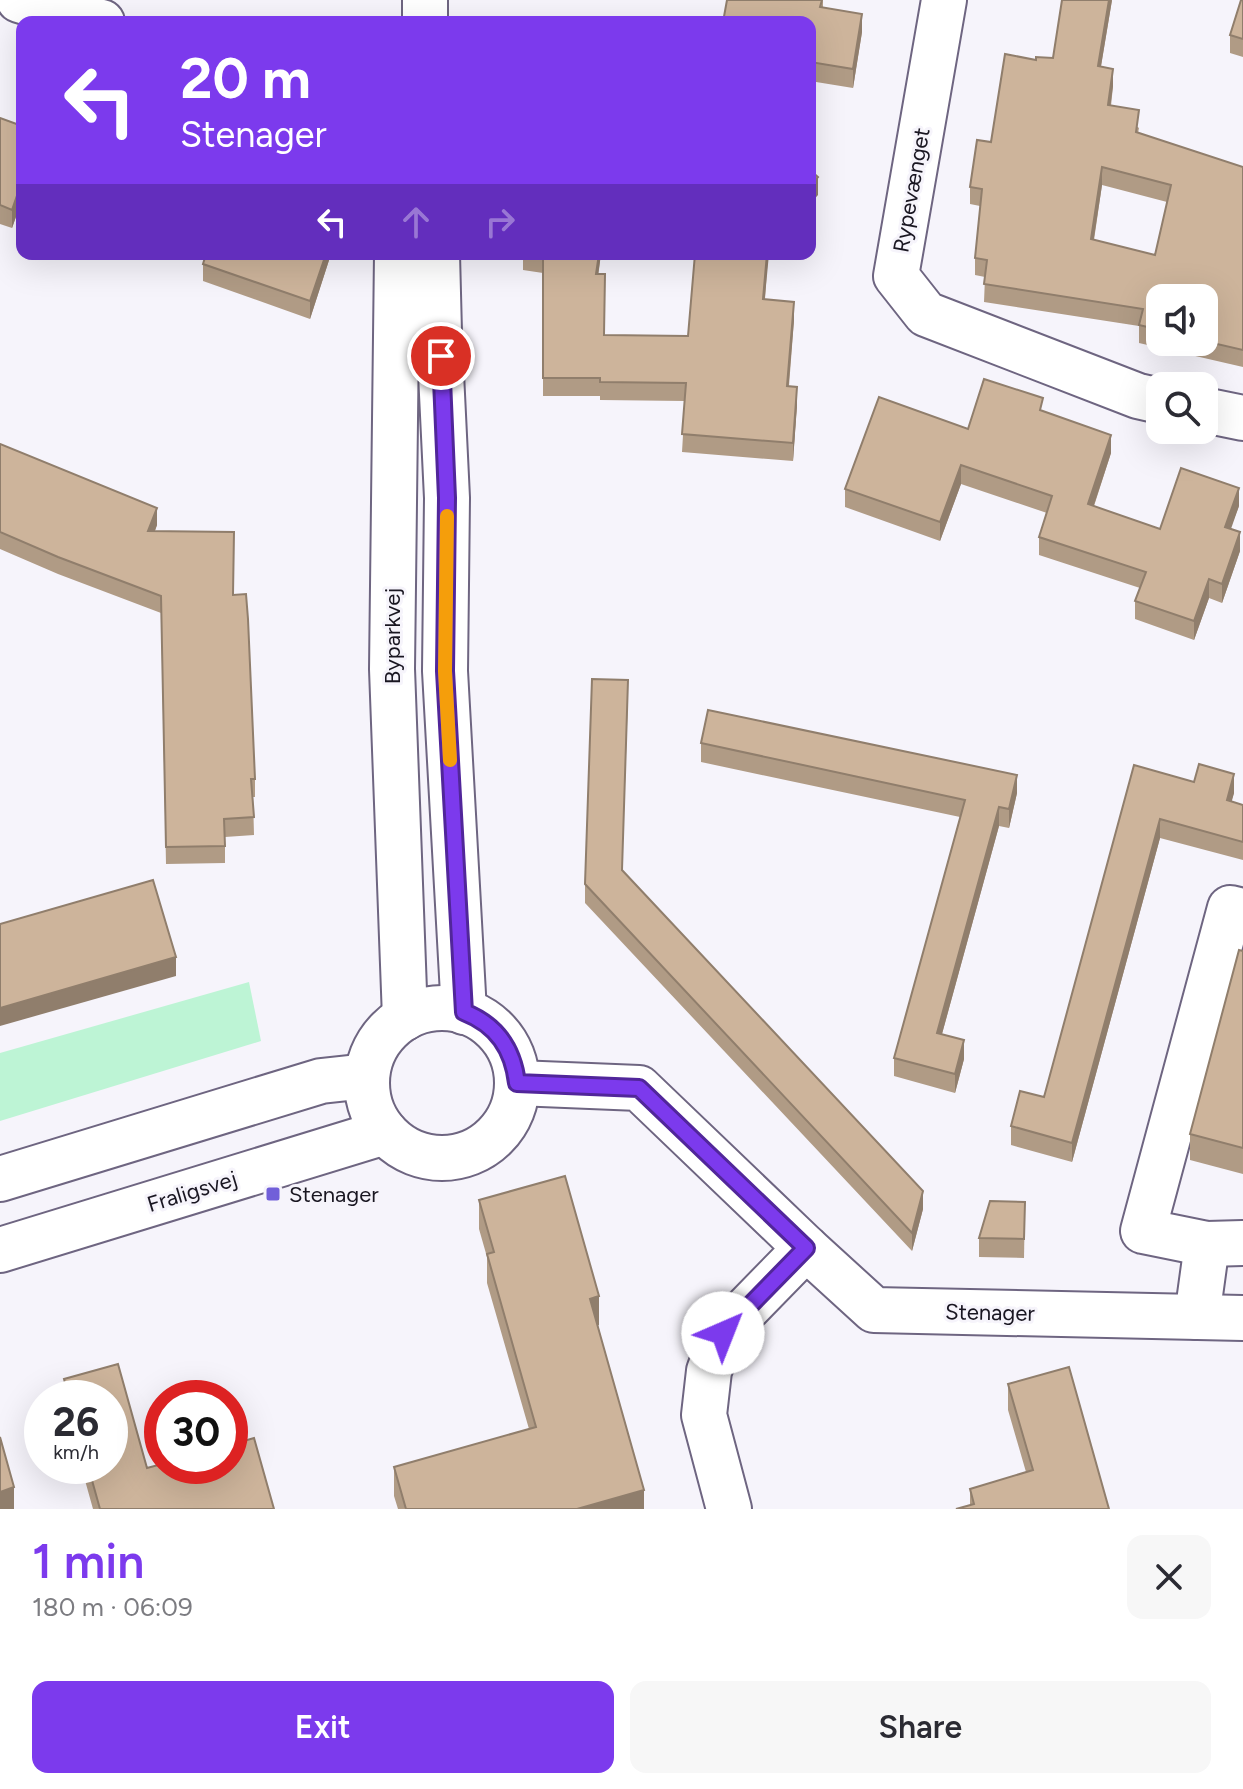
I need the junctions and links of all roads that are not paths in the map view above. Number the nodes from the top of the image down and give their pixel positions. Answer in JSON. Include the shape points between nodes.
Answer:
{"nodes":[{"id":1,"x":19,"y":0,"type":"edge"},
{"id":2,"x":944,"y":0,"type":"edge"},
{"id":3,"x":71,"y":16,"type":"edge"},
{"id":4,"x":397,"y":260,"type":"edge"},
{"id":5,"x":437,"y":260,"type":"edge"},
{"id":6,"x":1146,"y":398,"type":"edge"},
{"id":7,"x":1218,"y":413,"type":"edge"},
{"id":8,"x":1243,"y":418,"type":"edge"},
{"id":9,"x":1243,"y":911,"type":"edge"},
{"id":10,"x":464,"y":1012,"type":"junction"},
{"id":11,"x":405,"y":1018,"type":"junction"},
{"id":12,"x":367,"y":1076,"type":"junction"},
{"id":13,"x":517,"y":1083,"type":"junction"},
{"id":14,"x":385,"y":1132,"type":"junction"},
{"id":15,"x":0,"y":1179,"type":"edge"},
{"id":16,"x":1225,"y":1243,"type":"edge"},
{"id":17,"x":806,"y":1248,"type":"junction"},
{"id":18,"x":0,"y":1250,"type":"edge"},
{"id":19,"x":1197,"y":1317,"type":"junction"},
{"id":20,"x":1243,"y":1318,"type":"edge"},
{"id":21,"x":729,"y":1509,"type":"edge"}],
"edges":[{"from":1,"to":3,"type":"street"},
{"from":2,"to":6,"type":"street","name":"Rypevænget","via":[[896,276],[926,314]]},
{"from":4,"to":11,"type":"street","name":"Byparkvej","via":[[392,669]]},
{"from":5,"to":10,"type":"street","via":[[447,498],[445,671]]},
{"from":7,"to":8,"type":"street"},
{"from":9,"to":16,"type":"street","via":[[1230,908],[1143,1231]]},
{"from":10,"to":11,"type":"street","via":[[434,1009]]},
{"from":10,"to":13,"type":"street","via":[[502,1039]]},
{"from":11,"to":12,"type":"street","via":[[379,1042]]},
{"from":12,"to":14,"type":"street","via":[[370,1106]]},
{"from":12,"to":15,"type":"street","via":[[321,1081]]},
{"from":13,"to":14,"type":"street","via":[[501,1129],[460,1156],[426,1157]]},
{"from":13,"to":17,"type":"street","name":"Stenager","via":[[639,1088]]},
{"from":14,"to":18,"type":"street","name":"Fraligsvej"},
{"from":16,"to":19,"type":"street"},
{"from":17,"to":19,"type":"street","name":"Stenager","via":[[874,1310]]},
{"from":17,"to":21,"type":"street","via":[[723,1333],[709,1371],[704,1415]]},
{"from":19,"to":20,"type":"street","name":"Stenager"}]}
